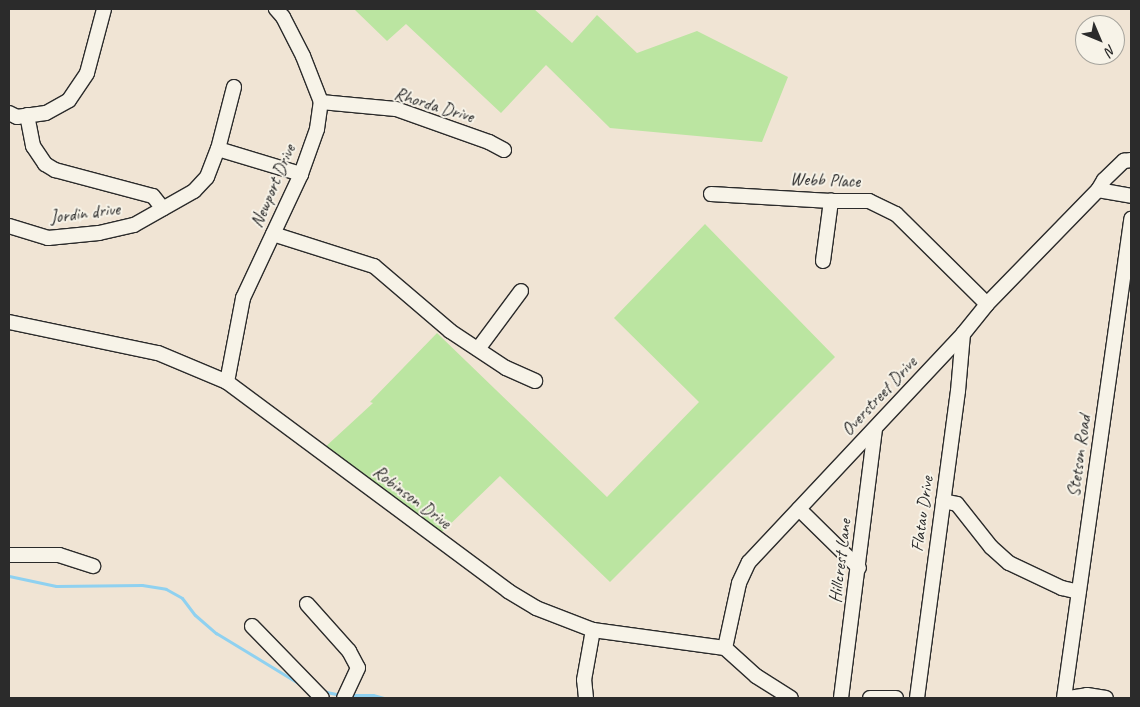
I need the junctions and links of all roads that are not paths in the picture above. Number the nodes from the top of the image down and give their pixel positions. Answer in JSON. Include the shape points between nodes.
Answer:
{"nodes":[{"id":1,"x":104,"y":9,"type":"edge"},
{"id":2,"x":276,"y":9,"type":"edge"},
{"id":3,"x":234,"y":87,"type":"dead end"},
{"id":4,"x":321,"y":102,"type":"junction"},
{"id":5,"x":9,"y":113,"type":"edge"},
{"id":6,"x":27,"y":115,"type":"junction"},
{"id":7,"x":218,"y":149,"type":"junction"},
{"id":8,"x":504,"y":150,"type":"dead end"},
{"id":9,"x":1131,"y":160,"type":"edge"},
{"id":10,"x":301,"y":174,"type":"junction"},
{"id":11,"x":1098,"y":190,"type":"junction"},
{"id":12,"x":711,"y":194,"type":"dead end"},
{"id":13,"x":1131,"y":196,"type":"edge"},
{"id":14,"x":831,"y":201,"type":"junction"},
{"id":15,"x":163,"y":209,"type":"junction"},
{"id":16,"x":1131,"y":219,"type":"edge"},
{"id":17,"x":9,"y":226,"type":"edge"},
{"id":18,"x":273,"y":234,"type":"junction"},
{"id":19,"x":823,"y":261,"type":"dead end"},
{"id":20,"x":521,"y":291,"type":"dead end"},
{"id":21,"x":1126,"y":300,"type":"edge"},
{"id":22,"x":987,"y":304,"type":"junction"},
{"id":23,"x":9,"y":322,"type":"edge"},
{"id":24,"x":962,"y":334,"type":"junction"},
{"id":25,"x":478,"y":349,"type":"junction"},
{"id":26,"x":535,"y":381,"type":"dead end"},
{"id":27,"x":226,"y":382,"type":"junction"},
{"id":28,"x":875,"y":429,"type":"junction"},
{"id":29,"x":943,"y":501,"type":"junction"},
{"id":30,"x":799,"y":509,"type":"junction"},
{"id":31,"x":9,"y":555,"type":"edge"},
{"id":32,"x":93,"y":566,"type":"dead end"},
{"id":33,"x":859,"y":568,"type":"junction"},
{"id":34,"x":1079,"y":592,"type":"junction"},
{"id":35,"x":307,"y":604,"type":"dead end"},
{"id":36,"x":252,"y":626,"type":"dead end"},
{"id":37,"x":593,"y":630,"type":"junction"},
{"id":38,"x":725,"y":648,"type":"junction"},
{"id":39,"x":322,"y":698,"type":"edge"},
{"id":40,"x":344,"y":698,"type":"edge"},
{"id":41,"x":586,"y":698,"type":"edge"},
{"id":42,"x":791,"y":698,"type":"edge"},
{"id":43,"x":841,"y":698,"type":"edge"},
{"id":44,"x":870,"y":698,"type":"edge"},
{"id":45,"x":896,"y":698,"type":"edge"},
{"id":46,"x":917,"y":698,"type":"edge"},
{"id":47,"x":1064,"y":698,"type":"edge"},
{"id":48,"x":1069,"y":698,"type":"edge"},
{"id":49,"x":1106,"y":698,"type":"edge"}],
"edges":[{"from":1,"to":6,"type":"street","via":[[87,73],[69,100],[46,113]]},
{"from":2,"to":4,"type":"street","name":"Newport Drive","via":[[303,56]]},
{"from":3,"to":7,"type":"street","name":"Jordin drive"},
{"from":4,"to":8,"type":"street","name":"Rhorda Drive","via":[[396,109],[490,142]]},
{"from":4,"to":10,"type":"street","name":"Newport Drive","via":[[317,129]]},
{"from":5,"to":6,"type":"street","via":[[17,117]]},
{"from":6,"to":15,"type":"street","via":[[33,146],[45,164],[55,170],[153,196]]},
{"from":7,"to":10,"type":"street"},
{"from":7,"to":15,"type":"street","name":"Jordin drive","via":[[206,177],[194,191]]},
{"from":9,"to":11,"type":"street","name":"Overstreet Drive","via":[[1124,162],[1104,180]]},
{"from":10,"to":18,"type":"street","name":"Newport Drive"},
{"from":11,"to":13,"type":"street"},
{"from":11,"to":22,"type":"street","name":"Overstreet Drive"},
{"from":12,"to":14,"type":"street","name":"Webb Place"},
{"from":14,"to":19,"type":"street"},
{"from":14,"to":22,"type":"street","name":"Webb Place","via":[[869,201],[896,214]]},
{"from":15,"to":17,"type":"street","name":"Jordin drive","via":[[134,226],[99,233],[48,238]]},
{"from":16,"to":21,"type":"street","name":"Stetson Road"},
{"from":18,"to":25,"type":"street","via":[[374,266],[450,331]]},
{"from":18,"to":27,"type":"street","name":"Newport Drive","via":[[243,298]]},
{"from":20,"to":25,"type":"street"},
{"from":21,"to":34,"type":"street","name":"Stetson Road"},
{"from":22,"to":24,"type":"street","name":"Overstreet Drive"},
{"from":23,"to":27,"type":"street","name":"Robinson Drive","via":[[158,353]]},
{"from":24,"to":28,"type":"street","name":"Overstreet Drive"},
{"from":24,"to":29,"type":"street","name":"Flatau Drive"},
{"from":25,"to":26,"type":"street","via":[[506,368]]},
{"from":27,"to":37,"type":"street","name":"Robinson Drive","via":[[508,591],[536,608]]},
{"from":28,"to":30,"type":"street","name":"Overstreet Drive"},
{"from":28,"to":33,"type":"street","name":"Hillcrest Lane"},
{"from":29,"to":34,"type":"street","via":[[957,504],[991,547],[1009,563],[1062,588]]},
{"from":29,"to":46,"type":"street","name":"Flatau Drive"},
{"from":30,"to":33,"type":"street"},
{"from":30,"to":38,"type":"street","name":"Overstreet Drive","via":[[749,562],[739,583]]},
{"from":31,"to":32,"type":"street","via":[[59,555]]},
{"from":33,"to":43,"type":"street","name":"Hillcrest Lane"},
{"from":34,"to":47,"type":"street","name":"Stetson Road"},
{"from":35,"to":40,"type":"street","via":[[349,651],[358,668]]},
{"from":36,"to":39,"type":"street"},
{"from":37,"to":38,"type":"street","name":"Robinson Drive"},
{"from":37,"to":41,"type":"street","via":[[584,680]]},
{"from":38,"to":42,"type":"street","via":[[756,676]]},
{"from":44,"to":45,"type":"street"},
{"from":48,"to":49,"type":"street","via":[[1087,695]]}]}
